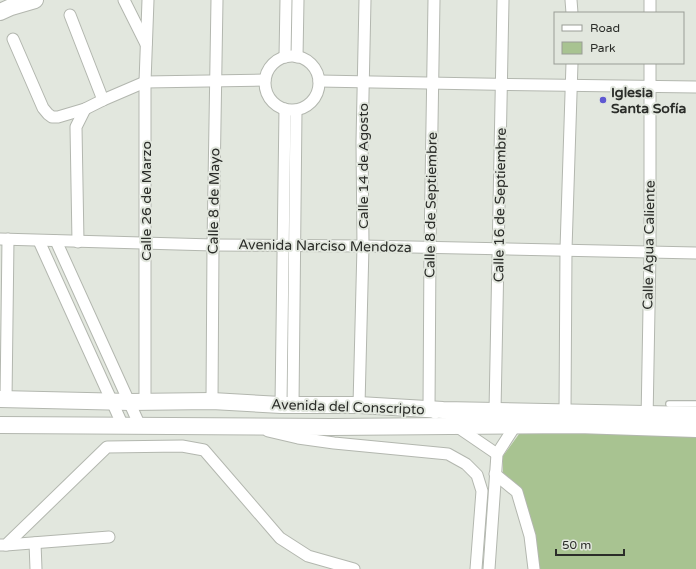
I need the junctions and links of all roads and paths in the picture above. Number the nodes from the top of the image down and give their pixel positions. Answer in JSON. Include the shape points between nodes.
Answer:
{"nodes":[{"id":1,"x":7,"y":0,"type":"edge"},
{"id":2,"x":35,"y":0,"type":"edge"},
{"id":3,"x":124,"y":0,"type":"edge"},
{"id":4,"x":148,"y":0,"type":"edge"},
{"id":5,"x":217,"y":0,"type":"edge"},
{"id":6,"x":286,"y":0,"type":"edge"},
{"id":7,"x":298,"y":0,"type":"edge"},
{"id":8,"x":366,"y":0,"type":"edge"},
{"id":9,"x":434,"y":0,"type":"edge"},
{"id":10,"x":503,"y":0,"type":"edge"},
{"id":11,"x":572,"y":0,"type":"edge"},
{"id":12,"x":650,"y":0,"type":"edge"},
{"id":13,"x":0,"y":4,"type":"edge"},
{"id":14,"x":0,"y":12,"type":"edge"},
{"id":15,"x":572,"y":12,"type":"edge"},
{"id":16,"x":650,"y":12,"type":"edge"},
{"id":17,"x":70,"y":16,"type":"dead end"},
{"id":18,"x":13,"y":39,"type":"dead end"},
{"id":19,"x":147,"y":47,"type":"junction"},
{"id":20,"x":285,"y":57,"type":"junction"},
{"id":21,"x":297,"y":57,"type":"junction"},
{"id":22,"x":572,"y":64,"type":"edge"},
{"id":23,"x":650,"y":64,"type":"edge"},
{"id":24,"x":216,"y":80,"type":"junction"},
{"id":25,"x":265,"y":80,"type":"junction"},
{"id":26,"x":319,"y":81,"type":"junction"},
{"id":27,"x":146,"y":82,"type":"junction"},
{"id":28,"x":364,"y":82,"type":"junction"},
{"id":29,"x":433,"y":84,"type":"junction"},
{"id":30,"x":572,"y":84,"type":"junction"},
{"id":31,"x":502,"y":85,"type":"junction"},
{"id":32,"x":650,"y":86,"type":"junction"},
{"id":33,"x":696,"y":87,"type":"edge"},
{"id":34,"x":103,"y":100,"type":"junction"},
{"id":35,"x":84,"y":109,"type":"junction"},
{"id":36,"x":285,"y":110,"type":"junction"},
{"id":37,"x":296,"y":110,"type":"junction"},
{"id":38,"x":4,"y":239,"type":"edge"},
{"id":39,"x":39,"y":241,"type":"junction"},
{"id":40,"x":56,"y":241,"type":"junction"},
{"id":41,"x":78,"y":242,"type":"junction"},
{"id":42,"x":146,"y":243,"type":"junction"},
{"id":43,"x":213,"y":245,"type":"junction"},
{"id":44,"x":289,"y":246,"type":"junction"},
{"id":45,"x":363,"y":246,"type":"junction"},
{"id":46,"x":430,"y":248,"type":"junction"},
{"id":47,"x":499,"y":248,"type":"junction"},
{"id":48,"x":566,"y":249,"type":"junction"},
{"id":49,"x":650,"y":252,"type":"junction"},
{"id":50,"x":696,"y":253,"type":"edge"},
{"id":51,"x":3,"y":321,"type":"edge"},
{"id":52,"x":3,"y":400,"type":"edge"},
{"id":53,"x":212,"y":401,"type":"junction"},
{"id":54,"x":113,"y":402,"type":"junction"},
{"id":55,"x":138,"y":402,"type":"junction"},
{"id":56,"x":246,"y":404,"type":"junction"},
{"id":57,"x":669,"y":404,"type":"dead end"},
{"id":58,"x":696,"y":404,"type":"edge"},
{"id":59,"x":287,"y":405,"type":"junction"},
{"id":60,"x":359,"y":405,"type":"junction"},
{"id":61,"x":429,"y":409,"type":"junction"},
{"id":62,"x":495,"y":411,"type":"junction"},
{"id":63,"x":564,"y":412,"type":"junction"},
{"id":64,"x":696,"y":415,"type":"edge"},
{"id":65,"x":647,"y":421,"type":"junction"},
{"id":66,"x":0,"y":425,"type":"edge"},
{"id":67,"x":123,"y":426,"type":"junction"},
{"id":68,"x":140,"y":426,"type":"junction"},
{"id":69,"x":246,"y":426,"type":"junction"},
{"id":70,"x":456,"y":426,"type":"junction"},
{"id":71,"x":514,"y":426,"type":"junction"},
{"id":72,"x":331,"y":427,"type":"junction"},
{"id":73,"x":696,"y":428,"type":"edge"},
{"id":74,"x":398,"y":433,"type":"dead end"},
{"id":75,"x":496,"y":454,"type":"junction"},
{"id":76,"x":495,"y":474,"type":"junction"},
{"id":77,"x":110,"y":537,"type":"dead end"},
{"id":78,"x":35,"y":543,"type":"junction"},
{"id":79,"x":3,"y":545,"type":"edge"},
{"id":80,"x":36,"y":569,"type":"edge"},
{"id":81,"x":354,"y":569,"type":"edge"},
{"id":82,"x":476,"y":569,"type":"edge"},
{"id":83,"x":489,"y":569,"type":"edge"},
{"id":84,"x":534,"y":569,"type":"edge"}],
"edges":[{"from":1,"to":13,"type":"main road"},
{"from":2,"to":14,"type":"main road"},
{"from":3,"to":19,"type":"street"},
{"from":4,"to":19,"type":"street","name":"Calle 26 de Marzo"},
{"from":5,"to":24,"type":"street","name":"Calle 8 de Mayo"},
{"from":6,"to":20,"type":"street"},
{"from":7,"to":21,"type":"street"},
{"from":8,"to":28,"type":"street","name":"Calle 14 de Agosto"},
{"from":9,"to":29,"type":"street","name":"Calle 8 de Septiembre"},
{"from":10,"to":31,"type":"street","name":"Calle 16 de Septiembre"},
{"from":11,"to":15,"type":"street"},
{"from":12,"to":16,"type":"street"},
{"from":17,"to":34,"type":"street"},
{"from":18,"to":35,"type":"street","via":[[48,114],[58,117]]},
{"from":19,"to":27,"type":"street","name":"Calle 26 de Marzo"},
{"from":20,"to":21,"type":"street"},
{"from":20,"to":25,"type":"street","via":[[271,66]]},
{"from":21,"to":26,"type":"street","via":[[312,65]]},
{"from":22,"to":30,"type":"street"},
{"from":23,"to":32,"type":"street","name":"Calle Agua Caliente"},
{"from":24,"to":25,"type":"street"},
{"from":24,"to":27,"type":"street"},
{"from":24,"to":43,"type":"street","name":"Calle 8 de Mayo"},
{"from":25,"to":36,"type":"street","via":[[269,98]]},
{"from":26,"to":28,"type":"street"},
{"from":26,"to":37,"type":"street","via":[[318,91],[313,100],[306,107]]},
{"from":27,"to":34,"type":"street"},
{"from":27,"to":42,"type":"street","name":"Calle 26 de Marzo"},
{"from":28,"to":29,"type":"street"},
{"from":28,"to":45,"type":"street","name":"Calle 14 de Agosto"},
{"from":29,"to":31,"type":"street"},
{"from":29,"to":46,"type":"street","name":"Calle 8 de Septiembre"},
{"from":30,"to":31,"type":"street"},
{"from":30,"to":32,"type":"street"},
{"from":30,"to":48,"type":"street"},
{"from":31,"to":47,"type":"street","name":"Calle 16 de Septiembre"},
{"from":32,"to":33,"type":"street"},
{"from":32,"to":49,"type":"street","name":"Calle Agua Caliente"},
{"from":34,"to":35,"type":"street"},
{"from":35,"to":41,"type":"street","via":[[76,127]]},
{"from":36,"to":37,"type":"street"},
{"from":36,"to":44,"type":"street"},
{"from":37,"to":44,"type":"street"},
{"from":38,"to":39,"type":"street","name":"Avenida Narciso Mendoza"},
{"from":38,"to":51,"type":"street"},
{"from":39,"to":40,"type":"street","name":"Avenida Narciso Mendoza"},
{"from":39,"to":54,"type":"street"},
{"from":40,"to":41,"type":"street","name":"Avenida Narciso Mendoza"},
{"from":40,"to":55,"type":"street"},
{"from":41,"to":42,"type":"street","name":"Avenida Narciso Mendoza"},
{"from":42,"to":43,"type":"street","name":"Avenida Narciso Mendoza"},
{"from":42,"to":55,"type":"street","name":"Calle 26 de Marzo"},
{"from":43,"to":44,"type":"street","name":"Avenida Narciso Mendoza"},
{"from":43,"to":53,"type":"street","name":"Calle 8 de Mayo"},
{"from":44,"to":45,"type":"street","name":"Avenida Narciso Mendoza"},
{"from":44,"to":59,"type":"street"},
{"from":45,"to":46,"type":"street","name":"Avenida Narciso Mendoza"},
{"from":45,"to":60,"type":"street","name":"Calle 14 de Agosto"},
{"from":46,"to":47,"type":"street","name":"Avenida Narciso Mendoza"},
{"from":46,"to":61,"type":"street","name":"Calle 8 de Septiembre"},
{"from":47,"to":48,"type":"street","name":"Avenida Narciso Mendoza"},
{"from":47,"to":62,"type":"street","name":"Calle 16 de Septiembre"},
{"from":48,"to":49,"type":"street","name":"Avenida Narciso Mendoza"},
{"from":48,"to":63,"type":"street"},
{"from":49,"to":50,"type":"street","name":"Avenida Narciso Mendoza"},
{"from":49,"to":65,"type":"street","name":"Calle Agua Caliente"},
{"from":51,"to":52,"type":"street"},
{"from":52,"to":54,"type":"main road","name":"Avenida del Conscripto"},
{"from":53,"to":55,"type":"main road","name":"Avenida del Conscripto"},
{"from":53,"to":56,"type":"main road","name":"Avenida del Conscripto"},
{"from":54,"to":55,"type":"main road","name":"Avenida del Conscripto"},
{"from":54,"to":67,"type":"street"},
{"from":55,"to":68,"type":"street"},
{"from":56,"to":59,"type":"main road","name":"Avenida del Conscripto"},
{"from":56,"to":69,"type":"main road"},
{"from":57,"to":58,"type":"lane"},
{"from":59,"to":60,"type":"main road","name":"Avenida del Conscripto"},
{"from":60,"to":61,"type":"main road","name":"Avenida del Conscripto"},
{"from":61,"to":62,"type":"main road","name":"Avenida del Conscripto"},
{"from":61,"to":70,"type":"street"},
{"from":62,"to":63,"type":"main road","name":"Avenida del Conscripto"},
{"from":63,"to":65,"type":"main road","name":"Avenida del Conscripto"},
{"from":64,"to":65,"type":"main road","name":"Avenida del Conscripto"},
{"from":65,"to":71,"type":"main road","name":"Avenida del Conscripto"},
{"from":65,"to":73,"type":"main road","name":"Avenida del Conscripto"},
{"from":66,"to":67,"type":"main road","name":"Avenida del Conscripto"},
{"from":67,"to":68,"type":"main road","name":"Avenida del Conscripto"},
{"from":68,"to":69,"type":"main road","name":"Avenida del Conscripto"},
{"from":69,"to":72,"type":"main road","name":"Avenida del Conscripto"},
{"from":69,"to":82,"type":"street","via":[[334,443],[448,454],[466,464],[477,475],[482,491]]},
{"from":70,"to":71,"type":"main road","name":"Avenida del Conscripto"},
{"from":70,"to":72,"type":"main road","name":"Avenida del Conscripto","via":[[411,430]]},
{"from":70,"to":75,"type":"street"},
{"from":71,"to":75,"type":"street"},
{"from":72,"to":74,"type":"lane","via":[[343,432]]},
{"from":75,"to":76,"type":"street"},
{"from":76,"to":83,"type":"street"},
{"from":76,"to":84,"type":"street","via":[[516,492],[530,536]]},
{"from":77,"to":78,"type":"street"},
{"from":78,"to":79,"type":"street"},
{"from":78,"to":80,"type":"street"},
{"from":79,"to":81,"type":"street","via":[[107,447],[182,446],[204,450],[280,538],[308,556]]}]}
